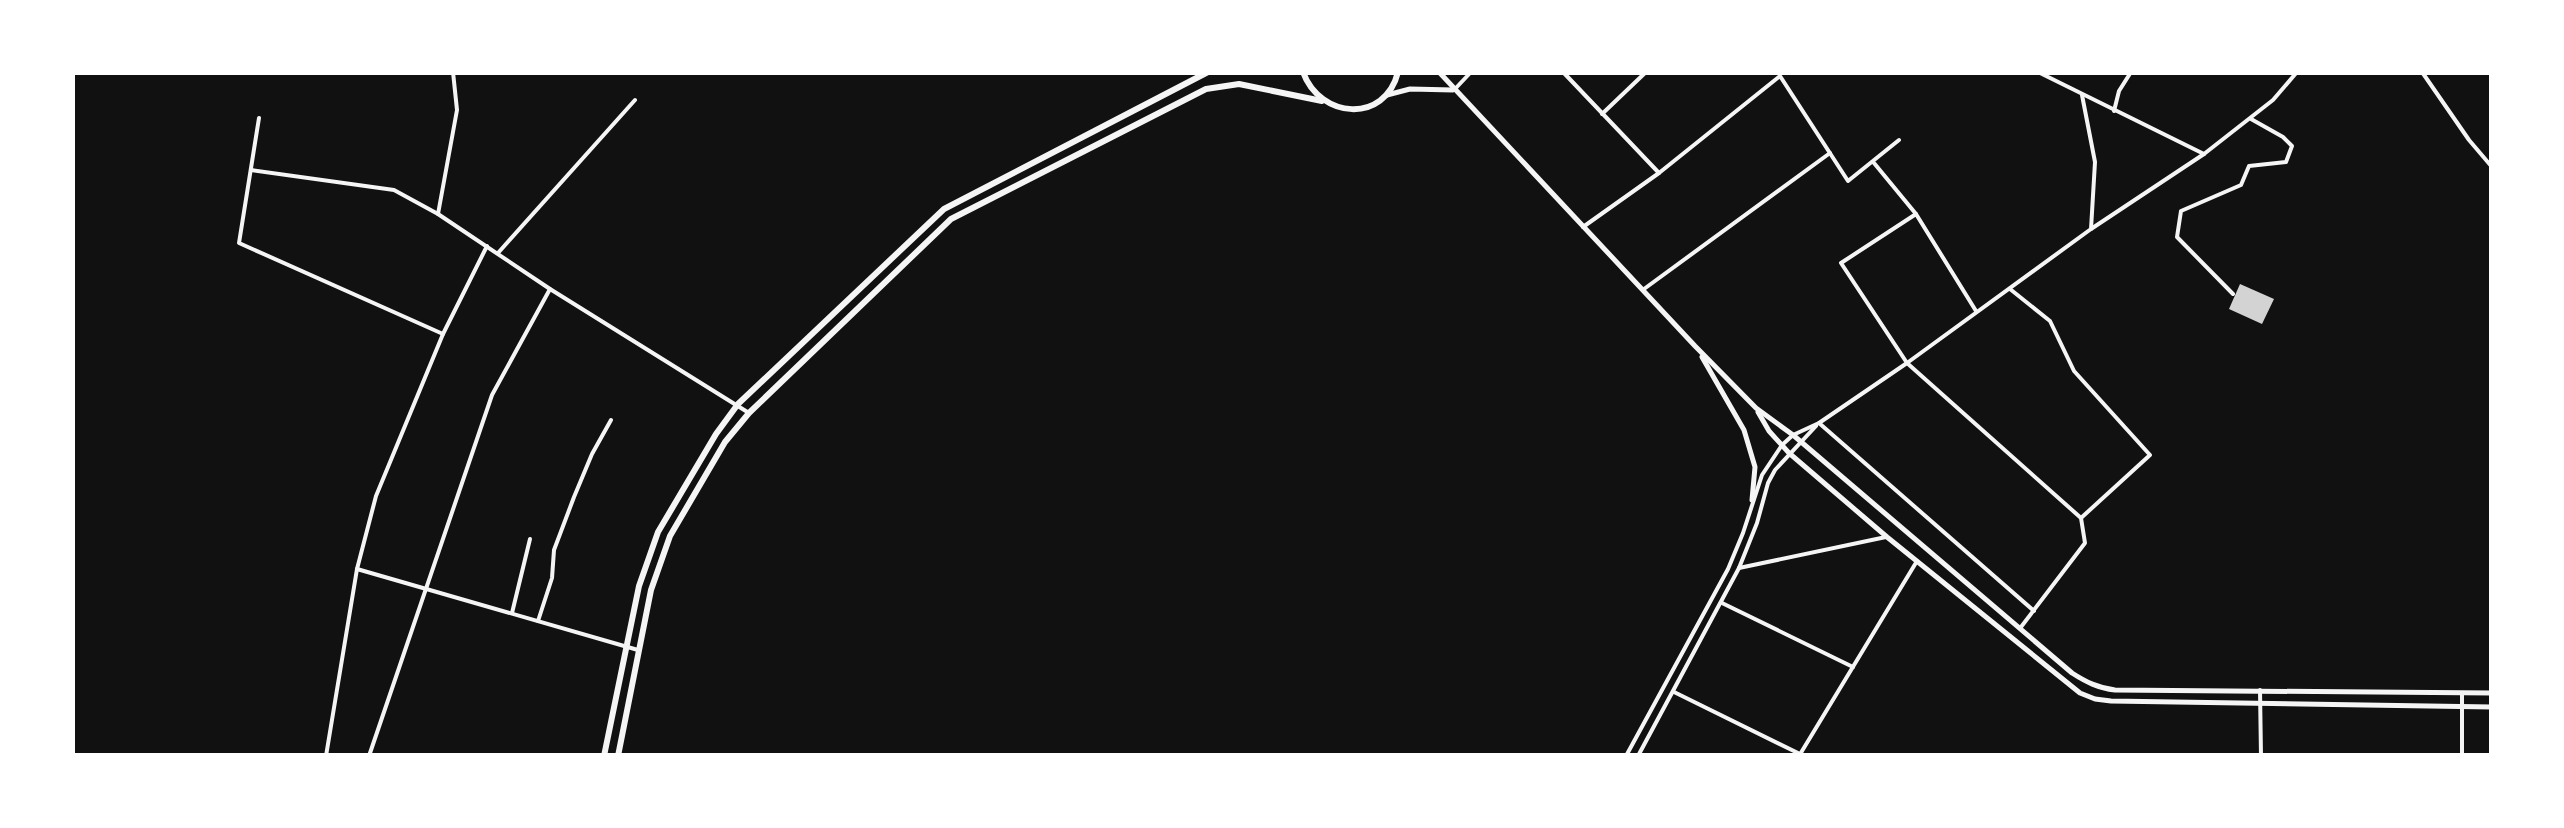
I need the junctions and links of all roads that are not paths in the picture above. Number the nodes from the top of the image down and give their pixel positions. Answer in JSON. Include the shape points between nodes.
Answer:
{"nodes":[{"id":1,"x":453,"y":72,"type":"edge"},
{"id":2,"x":1208,"y":72,"type":"edge"},
{"id":3,"x":1303,"y":72,"type":"edge"},
{"id":4,"x":1398,"y":72,"type":"edge"},
{"id":5,"x":1439,"y":72,"type":"edge"},
{"id":6,"x":1471,"y":72,"type":"edge"},
{"id":7,"x":1563,"y":72,"type":"edge"},
{"id":8,"x":1646,"y":72,"type":"edge"},
{"id":9,"x":2038,"y":72,"type":"edge"},
{"id":10,"x":2131,"y":72,"type":"edge"},
{"id":11,"x":2297,"y":72,"type":"edge"},
{"id":12,"x":2422,"y":72,"type":"edge"},
{"id":13,"x":1454,"y":90,"type":"junction"},
{"id":14,"x":1387,"y":95,"type":"junction"},
{"id":15,"x":2082,"y":95,"type":"junction"},
{"id":16,"x":635,"y":100,"type":"dead end"},
{"id":17,"x":1322,"y":101,"type":"junction"},
{"id":18,"x":2114,"y":111,"type":"junction"},
{"id":19,"x":1602,"y":114,"type":"junction"},
{"id":20,"x":259,"y":118,"type":"dead end"},
{"id":21,"x":2250,"y":118,"type":"junction"},
{"id":22,"x":1899,"y":140,"type":"dead end"},
{"id":23,"x":1830,"y":153,"type":"junction"},
{"id":24,"x":2204,"y":154,"type":"junction"},
{"id":25,"x":1872,"y":162,"type":"junction"},
{"id":26,"x":2492,"y":167,"type":"edge"},
{"id":27,"x":251,"y":170,"type":"junction"},
{"id":28,"x":1659,"y":173,"type":"junction"},
{"id":29,"x":438,"y":214,"type":"junction"},
{"id":30,"x":1916,"y":214,"type":"junction"},
{"id":31,"x":1583,"y":227,"type":"junction"},
{"id":32,"x":2091,"y":229,"type":"junction"},
{"id":33,"x":487,"y":246,"type":"junction"},
{"id":34,"x":498,"y":253,"type":"junction"},
{"id":35,"x":2010,"y":288,"type":"junction"},
{"id":36,"x":550,"y":289,"type":"junction"},
{"id":37,"x":1642,"y":291,"type":"junction"},
{"id":38,"x":2233,"y":294,"type":"dead end"},
{"id":39,"x":1976,"y":311,"type":"junction"},
{"id":40,"x":443,"y":334,"type":"junction"},
{"id":41,"x":1695,"y":346,"type":"junction"},
{"id":42,"x":1907,"y":363,"type":"junction"},
{"id":43,"x":738,"y":404,"type":"junction"},
{"id":44,"x":1756,"y":408,"type":"junction"},
{"id":45,"x":749,"y":413,"type":"junction"},
{"id":46,"x":611,"y":420,"type":"dead end"},
{"id":47,"x":1819,"y":423,"type":"junction"},
{"id":48,"x":1793,"y":435,"type":"junction"},
{"id":49,"x":1800,"y":442,"type":"junction"},
{"id":50,"x":1782,"y":445,"type":"junction"},
{"id":51,"x":1789,"y":453,"type":"junction"},
{"id":52,"x":1752,"y":500,"type":"junction"},
{"id":53,"x":2082,"y":518,"type":"junction"},
{"id":54,"x":1887,"y":537,"type":"junction"},
{"id":55,"x":530,"y":539,"type":"dead end"},
{"id":56,"x":1916,"y":562,"type":"junction"},
{"id":57,"x":1739,"y":568,"type":"junction"},
{"id":58,"x":357,"y":570,"type":"junction"},
{"id":59,"x":426,"y":588,"type":"junction"},
{"id":60,"x":1721,"y":603,"type":"junction"},
{"id":61,"x":2034,"y":611,"type":"junction"},
{"id":62,"x":512,"y":613,"type":"junction"},
{"id":63,"x":538,"y":620,"type":"junction"},
{"id":64,"x":2020,"y":628,"type":"junction"},
{"id":65,"x":625,"y":646,"type":"junction"},
{"id":66,"x":638,"y":650,"type":"junction"},
{"id":67,"x":1853,"y":667,"type":"junction"},
{"id":68,"x":2260,"y":690,"type":"junction"},
{"id":69,"x":1674,"y":692,"type":"junction"},
{"id":70,"x":2462,"y":694,"type":"junction"},
{"id":71,"x":2492,"y":694,"type":"edge"},
{"id":72,"x":2261,"y":703,"type":"junction"},
{"id":73,"x":2462,"y":707,"type":"junction"},
{"id":74,"x":2492,"y":707,"type":"edge"},
{"id":75,"x":1800,"y":755,"type":"edge"},
{"id":76,"x":326,"y":756,"type":"edge"},
{"id":77,"x":369,"y":756,"type":"edge"},
{"id":78,"x":604,"y":756,"type":"edge"},
{"id":79,"x":618,"y":756,"type":"edge"},
{"id":80,"x":1626,"y":756,"type":"edge"},
{"id":81,"x":1638,"y":756,"type":"edge"},
{"id":82,"x":2260,"y":756,"type":"edge"},
{"id":83,"x":2462,"y":756,"type":"edge"}],
"edges":[{"from":1,"to":29,"type":"street","via":[[457,110]]},
{"from":2,"to":43,"type":"main road","via":[[944,208]]},
{"from":3,"to":17,"type":"main road"},
{"from":4,"to":14,"type":"main road"},
{"from":5,"to":13,"type":"street"},
{"from":6,"to":13,"type":"street"},
{"from":7,"to":19,"type":"street"},
{"from":8,"to":19,"type":"street"},
{"from":9,"to":15,"type":"street"},
{"from":10,"to":18,"type":"street"},
{"from":11,"to":21,"type":"street"},
{"from":12,"to":26,"type":"street"},
{"from":13,"to":14,"type":"street"},
{"from":13,"to":31,"type":"street"},
{"from":14,"to":17,"type":"main road","via":[[1356,110]]},
{"from":15,"to":18,"type":"street"},
{"from":15,"to":32,"type":"street","via":[[2096,162]]},
{"from":16,"to":34,"type":"street"},
{"from":17,"to":45,"type":"main road","via":[[1239,84],[1206,89],[951,219]]},
{"from":18,"to":24,"type":"street"},
{"from":19,"to":28,"type":"street"},
{"from":20,"to":27,"type":"street"},
{"from":21,"to":24,"type":"street"},
{"from":21,"to":38,"type":"street","via":[[2292,146],[2286,162],[2249,166],[2241,185],[2178,216],[2177,237]]},
{"from":22,"to":25,"type":"street"},
{"from":23,"to":25,"type":"street","via":[[1848,181]]},
{"from":23,"to":28,"type":"street","via":[[1780,76]]},
{"from":23,"to":37,"type":"street"},
{"from":24,"to":32,"type":"street"},
{"from":25,"to":30,"type":"street"},
{"from":27,"to":29,"type":"street","via":[[394,190]]},
{"from":27,"to":40,"type":"street","via":[[239,243]]},
{"from":28,"to":31,"type":"street"},
{"from":29,"to":33,"type":"street"},
{"from":30,"to":39,"type":"street"},
{"from":30,"to":42,"type":"street","via":[[1840,263]]},
{"from":31,"to":37,"type":"street"},
{"from":32,"to":35,"type":"street"},
{"from":33,"to":34,"type":"street"},
{"from":33,"to":40,"type":"street"},
{"from":34,"to":36,"type":"street"},
{"from":35,"to":39,"type":"street"},
{"from":35,"to":53,"type":"street","via":[[2050,321],[2074,371],[2150,454]]},
{"from":36,"to":43,"type":"street"},
{"from":36,"to":59,"type":"street","via":[[492,396]]},
{"from":37,"to":41,"type":"street"},
{"from":39,"to":42,"type":"street"},
{"from":40,"to":58,"type":"street","via":[[376,496]]},
{"from":41,"to":44,"type":"street"},
{"from":41,"to":52,"type":"street","via":[[1744,430],[1755,467]]},
{"from":42,"to":47,"type":"street"},
{"from":42,"to":53,"type":"street"},
{"from":43,"to":45,"type":"street"},
{"from":43,"to":65,"type":"main road","via":[[658,532]]},
{"from":44,"to":48,"type":"street"},
{"from":44,"to":50,"type":"street"},
{"from":45,"to":66,"type":"main road","via":[[670,536]]},
{"from":46,"to":63,"type":"street","via":[[554,550]]},
{"from":47,"to":48,"type":"street"},
{"from":47,"to":49,"type":"street"},
{"from":47,"to":61,"type":"street"},
{"from":48,"to":49,"type":"street"},
{"from":48,"to":50,"type":"street"},
{"from":49,"to":51,"type":"street"},
{"from":49,"to":64,"type":"street"},
{"from":50,"to":51,"type":"street"},
{"from":50,"to":52,"type":"street"},
{"from":51,"to":54,"type":"street"},
{"from":51,"to":57,"type":"street","via":[[1768,483]]},
{"from":52,"to":80,"type":"street","via":[[1728,570]]},
{"from":53,"to":61,"type":"street","via":[[2085,543]]},
{"from":54,"to":56,"type":"street"},
{"from":54,"to":57,"type":"street"},
{"from":55,"to":62,"type":"street"},
{"from":56,"to":67,"type":"street"},
{"from":56,"to":72,"type":"street","via":[[2057,677],[2095,699]]},
{"from":57,"to":60,"type":"street"},
{"from":58,"to":59,"type":"street"},
{"from":58,"to":76,"type":"street"},
{"from":59,"to":62,"type":"street"},
{"from":59,"to":77,"type":"street"},
{"from":60,"to":67,"type":"street"},
{"from":60,"to":69,"type":"street"},
{"from":61,"to":64,"type":"street"},
{"from":62,"to":63,"type":"street"},
{"from":63,"to":65,"type":"street"},
{"from":64,"to":68,"type":"street","via":[[2099,688]]},
{"from":65,"to":66,"type":"street"},
{"from":65,"to":78,"type":"main road"},
{"from":66,"to":79,"type":"main road"},
{"from":67,"to":75,"type":"street"},
{"from":68,"to":70,"type":"street"},
{"from":68,"to":72,"type":"street"},
{"from":69,"to":75,"type":"street"},
{"from":69,"to":81,"type":"street"},
{"from":70,"to":71,"type":"street"},
{"from":70,"to":73,"type":"street"},
{"from":72,"to":73,"type":"street"},
{"from":72,"to":82,"type":"street"},
{"from":73,"to":74,"type":"street"},
{"from":73,"to":83,"type":"street"}]}
